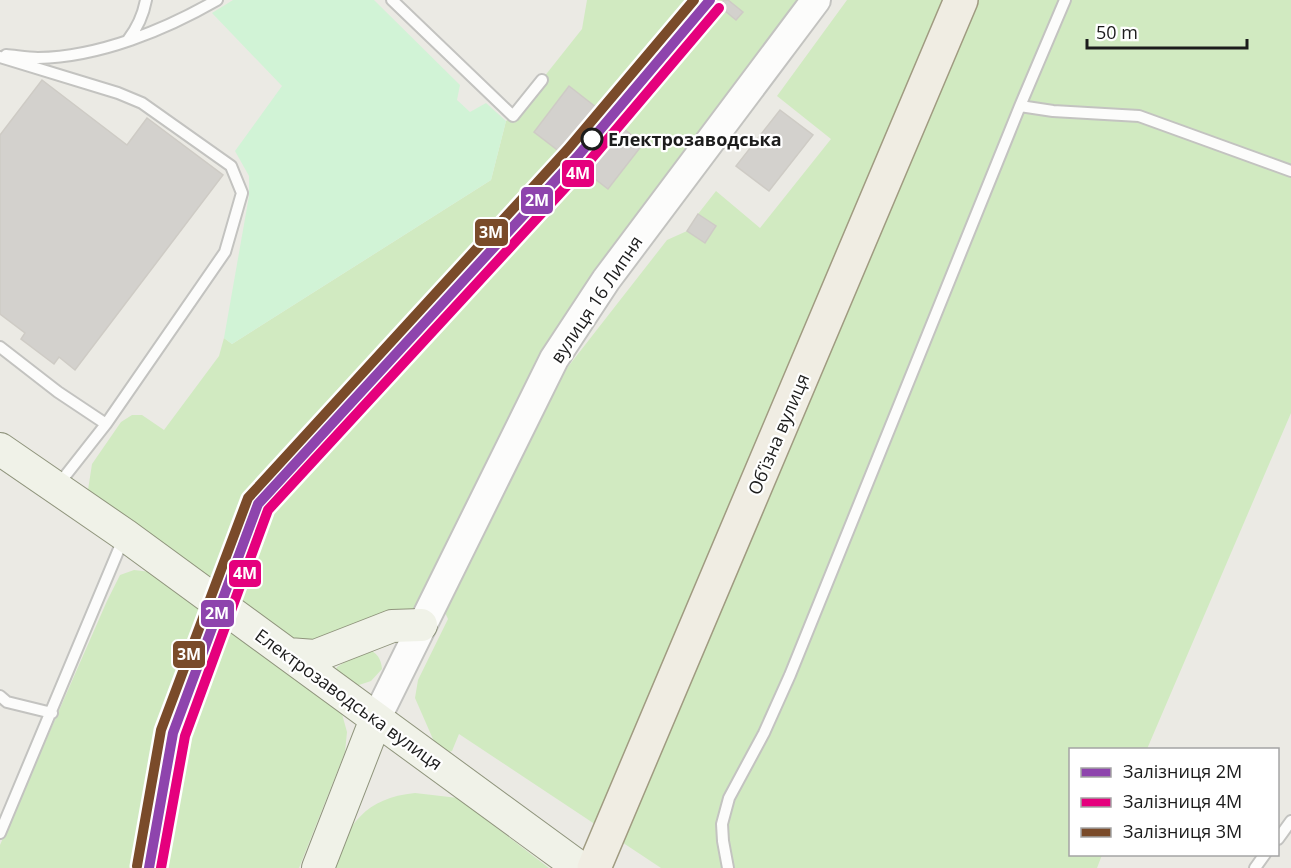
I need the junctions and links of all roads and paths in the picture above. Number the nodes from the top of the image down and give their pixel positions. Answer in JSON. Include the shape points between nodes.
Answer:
{"nodes":[{"id":1,"x":146,"y":0,"type":"edge"},
{"id":2,"x":217,"y":0,"type":"edge"},
{"id":3,"x":392,"y":0,"type":"edge"},
{"id":4,"x":816,"y":0,"type":"edge"},
{"id":5,"x":962,"y":0,"type":"edge"},
{"id":6,"x":1065,"y":0,"type":"edge"},
{"id":7,"x":126,"y":42,"type":"junction"},
{"id":8,"x":0,"y":56,"type":"edge"},
{"id":9,"x":542,"y":80,"type":"dead end"},
{"id":10,"x":1020,"y":106,"type":"junction"},
{"id":11,"x":1291,"y":171,"type":"edge"},
{"id":12,"x":0,"y":347,"type":"edge"},
{"id":13,"x":106,"y":424,"type":"junction"},
{"id":14,"x":0,"y":449,"type":"edge"},
{"id":15,"x":56,"y":488,"type":"junction"},
{"id":16,"x":125,"y":535,"type":"junction"},
{"id":17,"x":421,"y":625,"type":"junction"},
{"id":18,"x":288,"y":654,"type":"junction"},
{"id":19,"x":0,"y":696,"type":"edge"},
{"id":20,"x":52,"y":713,"type":"junction"},
{"id":21,"x":376,"y":719,"type":"junction"},
{"id":22,"x":1291,"y":821,"type":"edge"},
{"id":23,"x":0,"y":833,"type":"edge"},
{"id":24,"x":1279,"y":838,"type":"edge"},
{"id":25,"x":1264,"y":856,"type":"edge"},
{"id":26,"x":318,"y":868,"type":"edge"},
{"id":27,"x":580,"y":868,"type":"edge"},
{"id":28,"x":594,"y":868,"type":"edge"},
{"id":29,"x":728,"y":868,"type":"edge"},
{"id":30,"x":1255,"y":868,"type":"edge"}],
"edges":[{"from":1,"to":7,"type":"lane","via":[[138,28]]},
{"from":2,"to":7,"type":"lane"},
{"from":3,"to":9,"type":"lane","via":[[513,116]]},
{"from":4,"to":17,"type":"street","name":"вулиця 16 Липня","via":[[606,280],[554,359]]},
{"from":5,"to":28,"type":"main road","name":"Обʼїзна вулиця"},
{"from":6,"to":10,"type":"lane"},
{"from":7,"to":8,"type":"lane","via":[[38,58]]},
{"from":8,"to":13,"type":"lane","via":[[142,103],[231,166],[242,193],[225,252]]},
{"from":10,"to":11,"type":"lane","via":[[1138,116]]},
{"from":10,"to":29,"type":"lane","via":[[790,675],[729,798],[722,824]]},
{"from":12,"to":13,"type":"lane"},
{"from":13,"to":15,"type":"lane"},
{"from":14,"to":15,"type":"main road","name":"Електрозаводська вулиця"},
{"from":15,"to":16,"type":"main road","name":"Електрозаводська вулиця"},
{"from":16,"to":18,"type":"main road","name":"Електрозаводська вулиця"},
{"from":16,"to":20,"type":"lane"},
{"from":17,"to":18,"type":"main road","via":[[392,626],[315,656]]},
{"from":17,"to":21,"type":"street","name":"вулиця 16 Липня"},
{"from":18,"to":21,"type":"main road","name":"Електрозаводська вулиця"},
{"from":19,"to":20,"type":"lane","via":[[7,702]]},
{"from":20,"to":23,"type":"lane"},
{"from":21,"to":26,"type":"main road"},
{"from":21,"to":27,"type":"main road","name":"Електрозаводська вулиця"},
{"from":22,"to":24,"type":"lane"},
{"from":25,"to":30,"type":"lane"}]}
